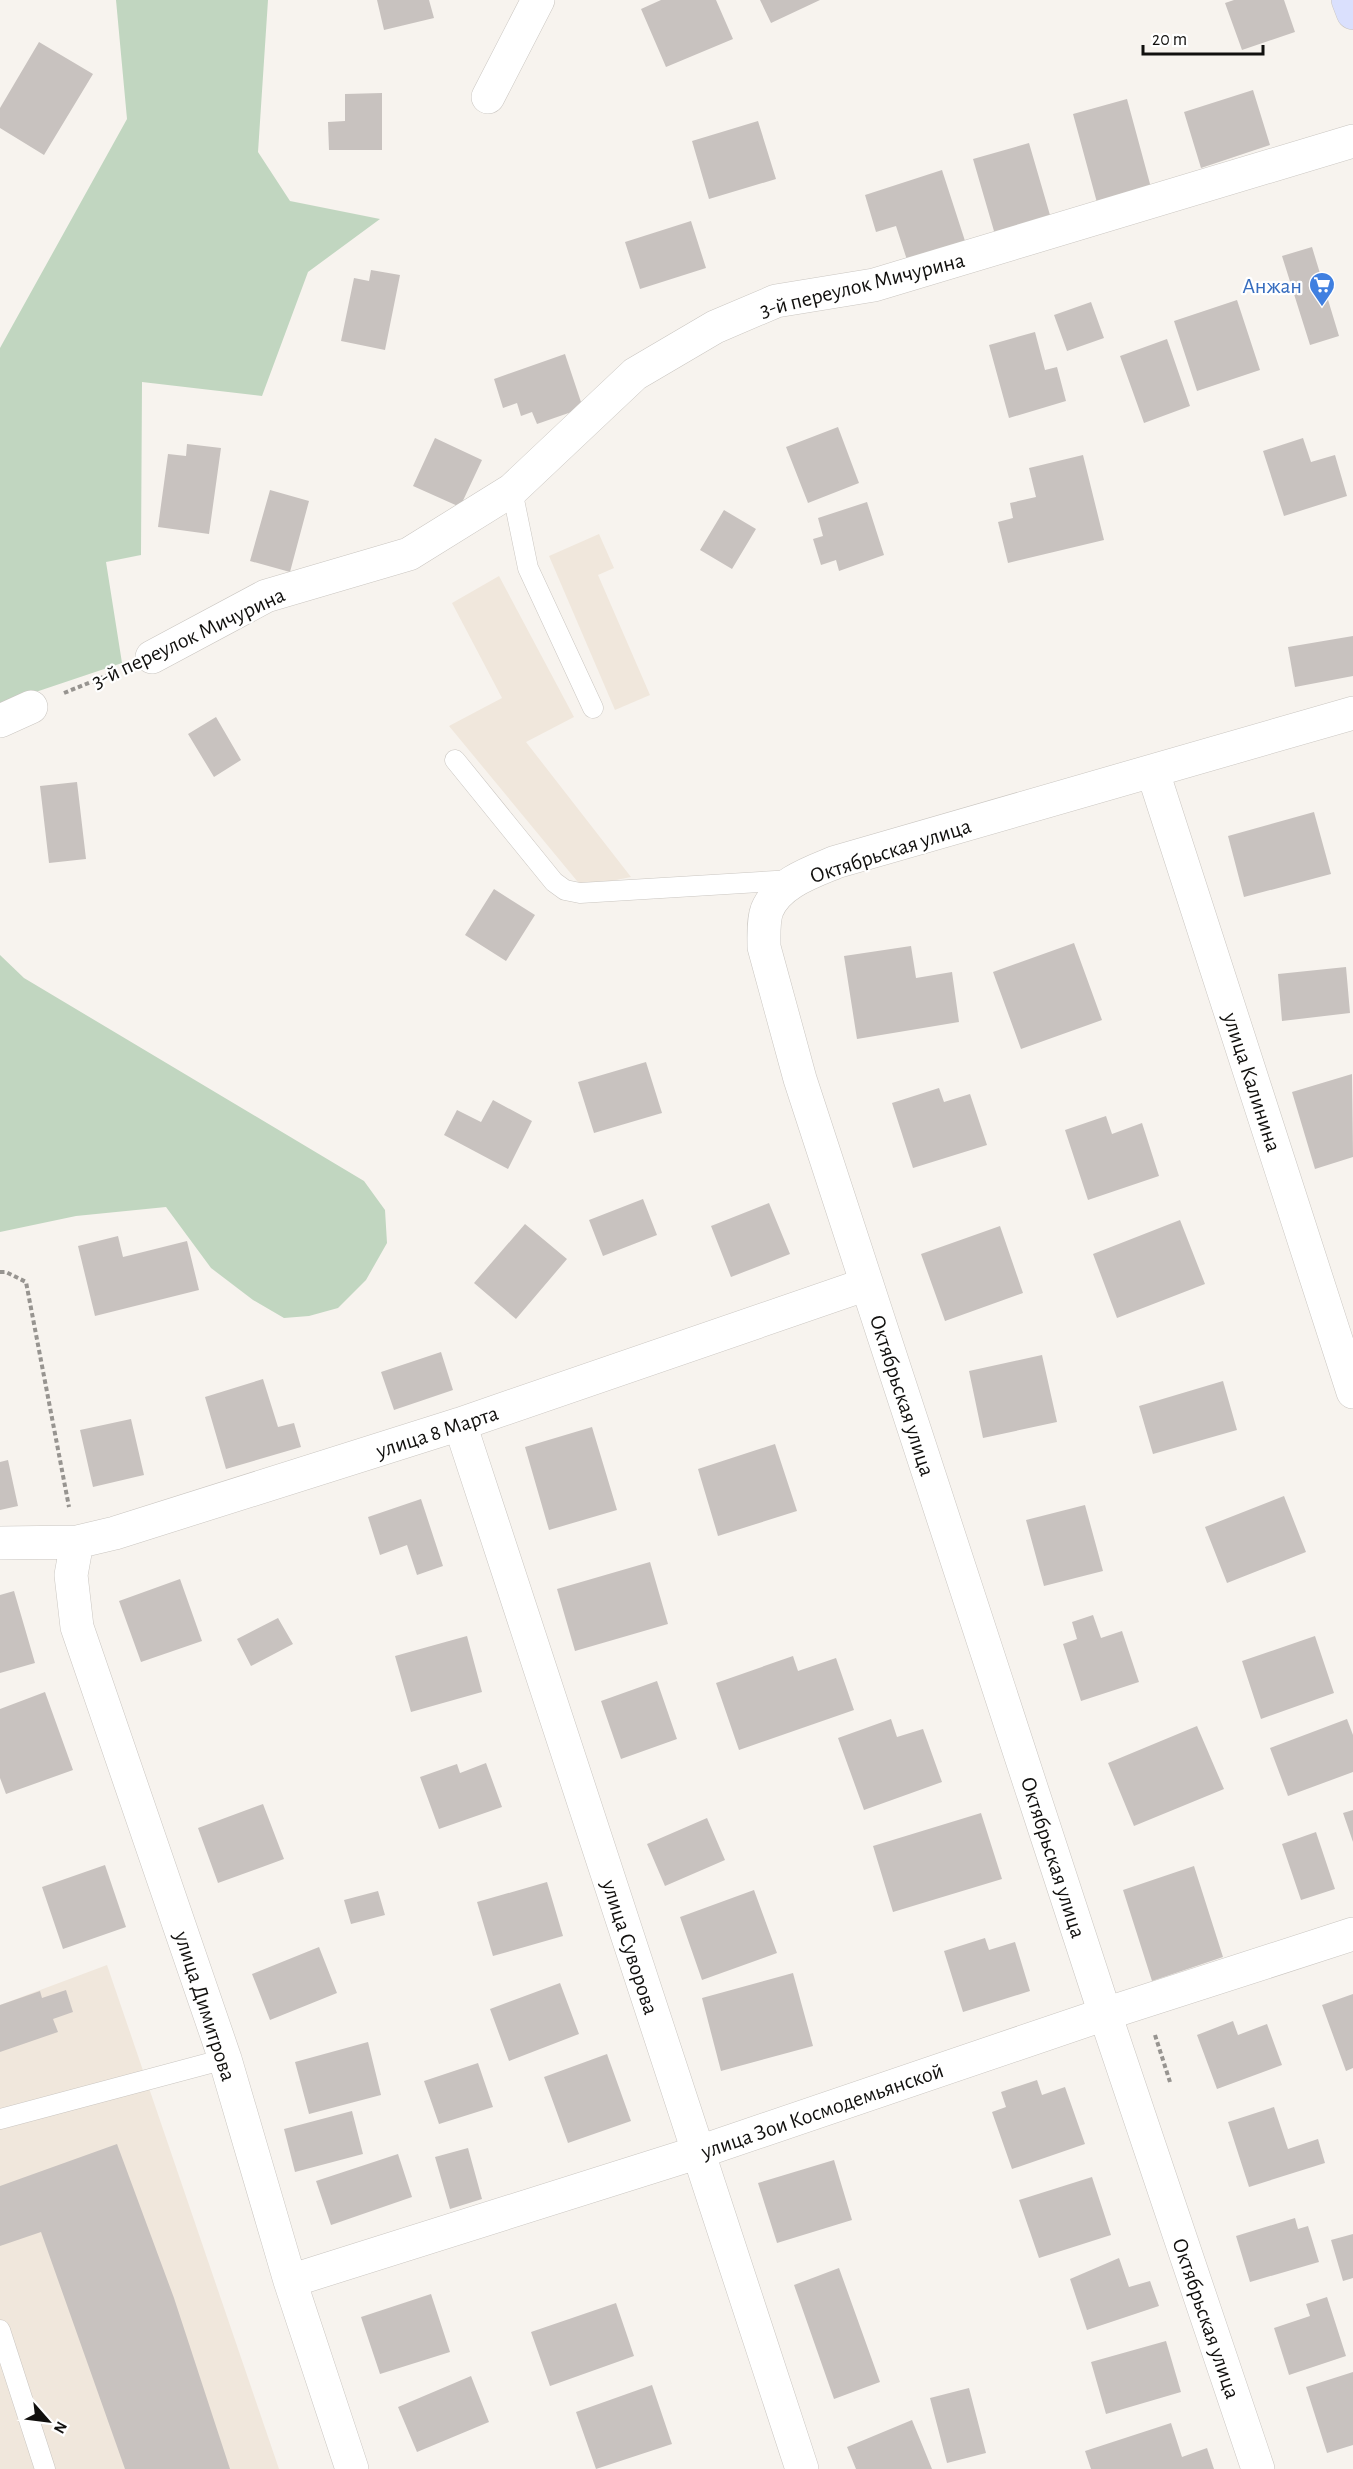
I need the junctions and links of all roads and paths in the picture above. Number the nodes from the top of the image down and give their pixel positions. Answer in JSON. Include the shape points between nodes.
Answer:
{"nodes":[{"id":1,"x":538,"y":0,"type":"edge"},
{"id":2,"x":1348,"y":0,"type":"edge"},
{"id":3,"x":1353,"y":13,"type":"edge"},
{"id":4,"x":488,"y":97,"type":"dead end"},
{"id":5,"x":1353,"y":141,"type":"edge"},
{"id":6,"x":512,"y":489,"type":"junction"},
{"id":7,"x":152,"y":657,"type":"joint"},
{"id":8,"x":31,"y":707,"type":"joint"},
{"id":9,"x":593,"y":708,"type":"dead end"},
{"id":10,"x":1353,"y":713,"type":"edge"},
{"id":11,"x":0,"y":721,"type":"edge"},
{"id":12,"x":455,"y":760,"type":"dead end"},
{"id":13,"x":1153,"y":772,"type":"junction"},
{"id":14,"x":796,"y":880,"type":"junction"},
{"id":15,"x":0,"y":1272,"type":"edge"},
{"id":16,"x":867,"y":1284,"type":"junction"},
{"id":17,"x":1353,"y":1392,"type":"edge"},
{"id":18,"x":460,"y":1424,"type":"junction"},
{"id":19,"x":77,"y":1542,"type":"junction"},
{"id":20,"x":0,"y":1543,"type":"edge"},
{"id":21,"x":1353,"y":1934,"type":"edge"},
{"id":22,"x":1109,"y":2026,"type":"junction"},
{"id":23,"x":225,"y":2059,"type":"junction"},
{"id":24,"x":1174,"y":2093,"type":"dead end"},
{"id":25,"x":0,"y":2119,"type":"edge"},
{"id":26,"x":699,"y":2152,"type":"junction"},
{"id":27,"x":290,"y":2281,"type":"junction"},
{"id":28,"x":0,"y":2330,"type":"edge"},
{"id":29,"x":45,"y":2469,"type":"edge"},
{"id":30,"x":352,"y":2469,"type":"edge"},
{"id":31,"x":802,"y":2469,"type":"edge"},
{"id":32,"x":1258,"y":2469,"type":"edge"}],
"edges":[{"from":1,"to":4,"type":"street"},
{"from":2,"to":3,"type":"street"},
{"from":5,"to":6,"type":"street","name":"3-й переулок Мичурина","via":[[874,285],[776,301],[714,327],[635,374]]},
{"from":6,"to":7,"type":"street","name":"3-й переулок Мичурина","via":[[409,554],[266,596]]},
{"from":6,"to":9,"type":"lane","via":[[528,568]]},
{"from":7,"to":8,"type":"path","name":"3-й переулок Мичурина"},
{"from":8,"to":11,"type":"street"},
{"from":10,"to":13,"type":"street","name":"Октябрьская улица"},
{"from":12,"to":14,"type":"lane","via":[[554,882],[565,890],[580,893]]},
{"from":13,"to":14,"type":"street","name":"Октябрьская улица","via":[[836,862]]},
{"from":13,"to":17,"type":"street","name":"улица Калинина"},
{"from":14,"to":16,"type":"street","name":"Октябрьская улица","via":[[776,896],[768,909],[764,947],[800,1079]]},
{"from":15,"to":19,"type":"path","via":[[26,1282]]},
{"from":16,"to":18,"type":"street","name":"улица 8 Марта"},
{"from":16,"to":22,"type":"street","name":"Октябрьская улица"},
{"from":18,"to":19,"type":"street","name":"улица 8 Марта"},
{"from":18,"to":26,"type":"street","name":"улица Суворова"},
{"from":19,"to":20,"type":"street","name":"улица 8 Марта"},
{"from":19,"to":23,"type":"street","name":"улица Димитрова","via":[[71,1575],[77,1627]]},
{"from":21,"to":22,"type":"street","name":"улица Зои Космодемьянской"},
{"from":22,"to":24,"type":"path","via":[[1152,2024]]},
{"from":22,"to":26,"type":"street","name":"улица Зои Космодемьянской"},
{"from":22,"to":32,"type":"street","name":"Октябрьская улица"},
{"from":23,"to":25,"type":"lane"},
{"from":23,"to":27,"type":"street","name":"улица Димитрова"},
{"from":26,"to":27,"type":"street","name":"улица Зои Космодемьянской"},
{"from":26,"to":31,"type":"street","name":"улица Суворова"},
{"from":27,"to":30,"type":"street","name":"улица Димитрова"},
{"from":28,"to":29,"type":"lane"}]}
